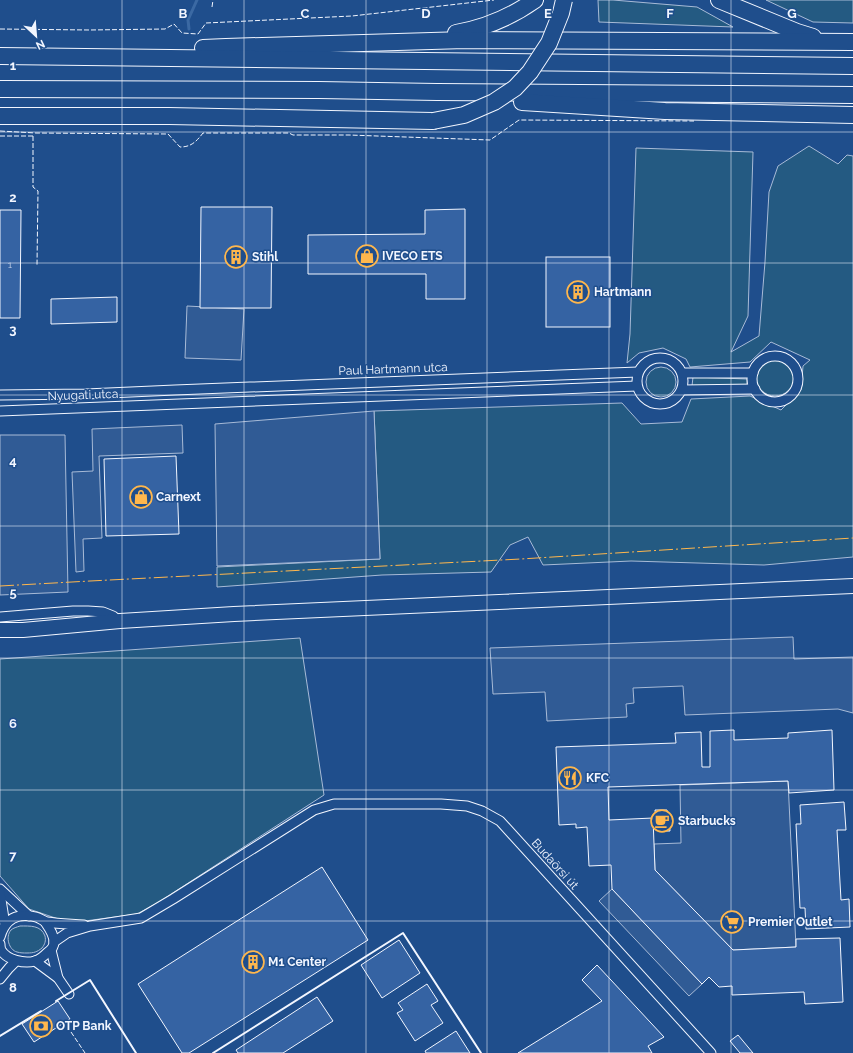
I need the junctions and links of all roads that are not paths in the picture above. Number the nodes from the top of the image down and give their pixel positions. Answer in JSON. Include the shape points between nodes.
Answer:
{"nodes":[{"id":1,"x":535,"y":0,"type":"edge"},
{"id":2,"x":564,"y":0,"type":"edge"},
{"id":3,"x":719,"y":0,"type":"edge"},
{"id":4,"x":404,"y":41,"type":"junction"},
{"id":5,"x":828,"y":42,"type":"junction"},
{"id":6,"x":853,"y":42,"type":"edge"},
{"id":7,"x":0,"y":56,"type":"edge"},
{"id":8,"x":98,"y":57,"type":"junction"},
{"id":9,"x":853,"y":66,"type":"edge"},
{"id":10,"x":0,"y":89,"type":"edge"},
{"id":11,"x":437,"y":92,"type":"junction"},
{"id":12,"x":853,"y":95,"type":"edge"},
{"id":13,"x":853,"y":114,"type":"edge"},
{"id":14,"x":0,"y":116,"type":"edge"},
{"id":15,"x":638,"y":372,"type":"junction"},
{"id":16,"x":682,"y":373,"type":"junction"},
{"id":17,"x":753,"y":373,"type":"junction"},
{"id":18,"x":637,"y":386,"type":"junction"},
{"id":19,"x":755,"y":389,"type":"junction"},
{"id":20,"x":682,"y":390,"type":"junction"},
{"id":21,"x":149,"y":391,"type":"joint"},
{"id":22,"x":0,"y":395,"type":"edge"},
{"id":23,"x":0,"y":411,"type":"edge"},
{"id":24,"x":853,"y":586,"type":"edge"},
{"id":25,"x":0,"y":617,"type":"edge"},
{"id":26,"x":120,"y":621,"type":"junction"},
{"id":27,"x":0,"y":630,"type":"edge"},
{"id":28,"x":23,"y":630,"type":"junction"},
{"id":29,"x":0,"y":635,"type":"edge"},
{"id":30,"x":0,"y":889,"type":"edge"},
{"id":31,"x":0,"y":892,"type":"edge"},
{"id":32,"x":29,"y":916,"type":"junction"},
{"id":33,"x":45,"y":922,"type":"junction"},
{"id":34,"x":5,"y":925,"type":"junction"},
{"id":35,"x":90,"y":926,"type":"junction"},
{"id":36,"x":0,"y":937,"type":"edge"},
{"id":37,"x":53,"y":946,"type":"junction"},
{"id":38,"x":0,"y":950,"type":"edge"},
{"id":39,"x":16,"y":960,"type":"junction"},
{"id":40,"x":35,"y":961,"type":"junction"},
{"id":41,"x":58,"y":978,"type":"junction"},
{"id":42,"x":0,"y":979,"type":"edge"},
{"id":43,"x":69,"y":994,"type":"dead end"},
{"id":44,"x":711,"y":1053,"type":"edge"}],
"edges":[{"from":1,"to":4,"type":"highway","via":[[492,24],[473,30]]},
{"from":2,"to":14,"type":"highway","bridge":true,"via":[[549,43],[530,72],[514,88],[494,102],[464,115],[434,121]]},
{"from":3,"to":5,"type":"highway"},
{"from":4,"to":5,"type":"highway"},
{"from":4,"to":8,"type":"highway","via":[[226,47]]},
{"from":5,"to":6,"type":"highway"},
{"from":7,"to":8,"type":"highway"},
{"from":8,"to":9,"type":"highway"},
{"from":10,"to":11,"type":"highway"},
{"from":11,"to":12,"type":"highway"},
{"from":11,"to":13,"type":"highway","via":[[485,100],[665,111]]},
{"from":15,"to":16,"type":"street","via":[[646,362],[663,357],[674,361]]},
{"from":15,"to":18,"type":"street"},
{"from":15,"to":21,"type":"street","name":"Paul Hartmann utca"},
{"from":16,"to":17,"type":"street"},
{"from":16,"to":20,"type":"street"},
{"from":17,"to":19,"type":"street"},
{"from":17,"to":19,"type":"street","via":[[760,362],[771,356],[790,360],[797,370],[796,389],[782,401],[770,401]]},
{"from":18,"to":20,"type":"street","via":[[642,396],[659,404],[672,401]]},
{"from":18,"to":23,"type":"street","name":"Nyugati utca"},
{"from":19,"to":20,"type":"street"},
{"from":21,"to":22,"type":"street","name":"Nyugati utca"},
{"from":24,"to":26,"type":"main road"},
{"from":25,"to":26,"type":"street","via":[[88,611],[103,612]]},
{"from":26,"to":28,"type":"main road"},
{"from":27,"to":28,"type":"main road"},
{"from":28,"to":29,"type":"main road"},
{"from":30,"to":32,"type":"street"},
{"from":31,"to":34,"type":"street"},
{"from":32,"to":33,"type":"street"},
{"from":32,"to":34,"type":"street","via":[[14,918]]},
{"from":33,"to":35,"type":"street"},
{"from":33,"to":37,"type":"street","via":[[52,932]]},
{"from":34,"to":36,"type":"street"},
{"from":35,"to":37,"type":"street","via":[[67,933]]},
{"from":35,"to":44,"type":"street","name":"Budaörsi út","via":[[141,918],[314,810],[334,804],[468,806],[500,821]]},
{"from":37,"to":40,"type":"street","via":[[43,957]]},
{"from":37,"to":41,"type":"street"},
{"from":38,"to":39,"type":"street","via":[[9,958]]},
{"from":39,"to":40,"type":"street"},
{"from":39,"to":42,"type":"street"},
{"from":40,"to":41,"type":"street"},
{"from":41,"to":43,"type":"street"}]}
